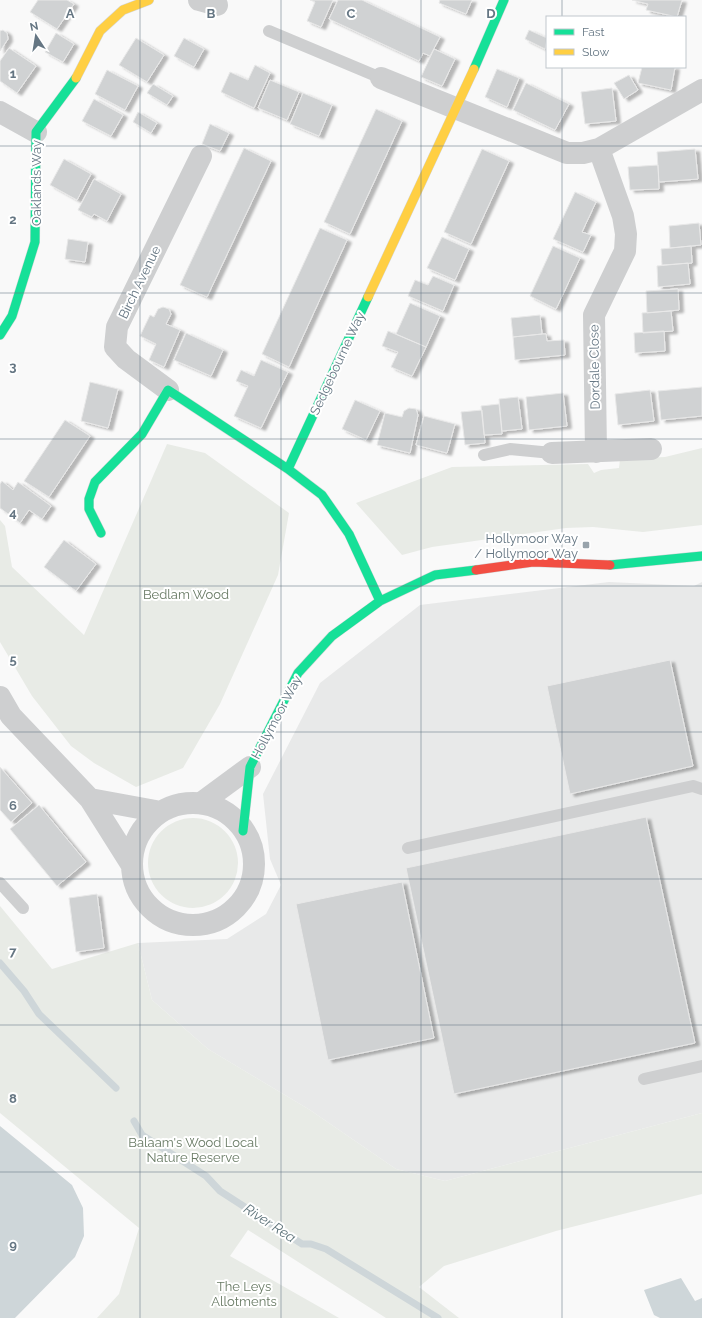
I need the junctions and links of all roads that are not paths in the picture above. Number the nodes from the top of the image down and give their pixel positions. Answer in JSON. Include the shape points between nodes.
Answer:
{"nodes":[{"id":1,"x":149,"y":0,"type":"edge"},
{"id":2,"x":504,"y":0,"type":"edge"},
{"id":3,"x":269,"y":31,"type":"dead end"},
{"id":4,"x":381,"y":78,"type":"joint"},
{"id":5,"x":702,"y":90,"type":"edge"},
{"id":6,"x":456,"y":109,"type":"junction"},
{"id":7,"x":0,"y":112,"type":"edge"},
{"id":8,"x":36,"y":132,"type":"junction"},
{"id":9,"x":599,"y":149,"type":"junction"},
{"id":10,"x":201,"y":156,"type":"dead end"},
{"id":11,"x":0,"y":335,"type":"edge"},
{"id":12,"x":168,"y":390,"type":"junction"},
{"id":13,"x":651,"y":449,"type":"dead end"},
{"id":14,"x":596,"y":452,"type":"junction"},
{"id":15,"x":552,"y":453,"type":"joint"},
{"id":16,"x":484,"y":455,"type":"dead end"},
{"id":17,"x":288,"y":469,"type":"junction"},
{"id":18,"x":101,"y":534,"type":"dead end"},
{"id":19,"x":702,"y":556,"type":"edge"},
{"id":20,"x":380,"y":601,"type":"junction"},
{"id":21,"x":0,"y":697,"type":"edge"},
{"id":22,"x":6,"y":719,"type":"edge"},
{"id":23,"x":250,"y":767,"type":"junction"},
{"id":24,"x":702,"y":789,"type":"edge"},
{"id":25,"x":90,"y":799,"type":"junction"},
{"id":26,"x":201,"y":803,"type":"junction"},
{"id":27,"x":161,"y":812,"type":"junction"},
{"id":28,"x":243,"y":831,"type":"junction"},
{"id":29,"x":408,"y":848,"type":"dead end"},
{"id":30,"x":131,"y":864,"type":"junction"},
{"id":31,"x":253,"y":868,"type":"junction"},
{"id":32,"x":0,"y":883,"type":"edge"},
{"id":33,"x":266,"y":890,"type":"dead end"},
{"id":34,"x":23,"y":908,"type":"dead end"},
{"id":35,"x":702,"y":1066,"type":"edge"},
{"id":36,"x":644,"y":1079,"type":"dead end"}],
"edges":[{"from":1,"to":8,"type":"street","name":"Oaklands Way","via":[[123,10],[100,31],[75,78]]},
{"from":2,"to":6,"type":"street","name":"Sedgebourne Way"},
{"from":3,"to":4,"type":"lane"},
{"from":4,"to":6,"type":"street"},
{"from":5,"to":9,"type":"street"},
{"from":6,"to":9,"type":"street","via":[[567,153]]},
{"from":6,"to":17,"type":"street","name":"Sedgebourne Way"},
{"from":7,"to":8,"type":"street"},
{"from":8,"to":11,"type":"street","name":"Oaklands Way","via":[[36,242],[12,316]]},
{"from":9,"to":14,"type":"street","name":"Dordale Close","via":[[623,216],[626,234],[625,251],[594,315]]},
{"from":10,"to":12,"type":"street","name":"Birch Avenue","via":[[117,327],[115,339],[115,347],[126,360]]},
{"from":12,"to":17,"type":"street","name":"Birch Avenue"},
{"from":12,"to":18,"type":"street","via":[[142,434],[94,482],[89,498],[89,509]]},
{"from":13,"to":14,"type":"street"},
{"from":14,"to":15,"type":"street"},
{"from":15,"to":16,"type":"lane","via":[[510,449]]},
{"from":17,"to":20,"type":"street","via":[[322,495],[349,534]]},
{"from":19,"to":20,"type":"street","name":"Hollymoor Way","via":[[619,565],[533,562],[518,564],[435,576]]},
{"from":20,"to":23,"type":"street","name":"Hollymoor Way","via":[[332,636],[298,673]]},
{"from":21,"to":22,"type":"street"},
{"from":22,"to":25,"type":"street"},
{"from":23,"to":26,"type":"street","name":"Hollymoor Way"},
{"from":23,"to":28,"type":"street","name":"Hollymoor Way"},
{"from":24,"to":29,"type":"lane","via":[[693,786]]},
{"from":25,"to":27,"type":"street"},
{"from":25,"to":30,"type":"street"},
{"from":26,"to":27,"type":"street","via":[[180,804]]},
{"from":26,"to":28,"type":"street","via":[[221,810],[238,822]]},
{"from":27,"to":30,"type":"street","via":[[145,825],[135,844]]},
{"from":28,"to":31,"type":"street","via":[[249,839],[254,859]]},
{"from":30,"to":31,"type":"street","via":[[135,885],[144,902],[159,915],[177,923],[196,925],[239,912],[252,878]]},
{"from":31,"to":33,"type":"street"},
{"from":32,"to":34,"type":"lane"},
{"from":35,"to":36,"type":"lane"}]}
